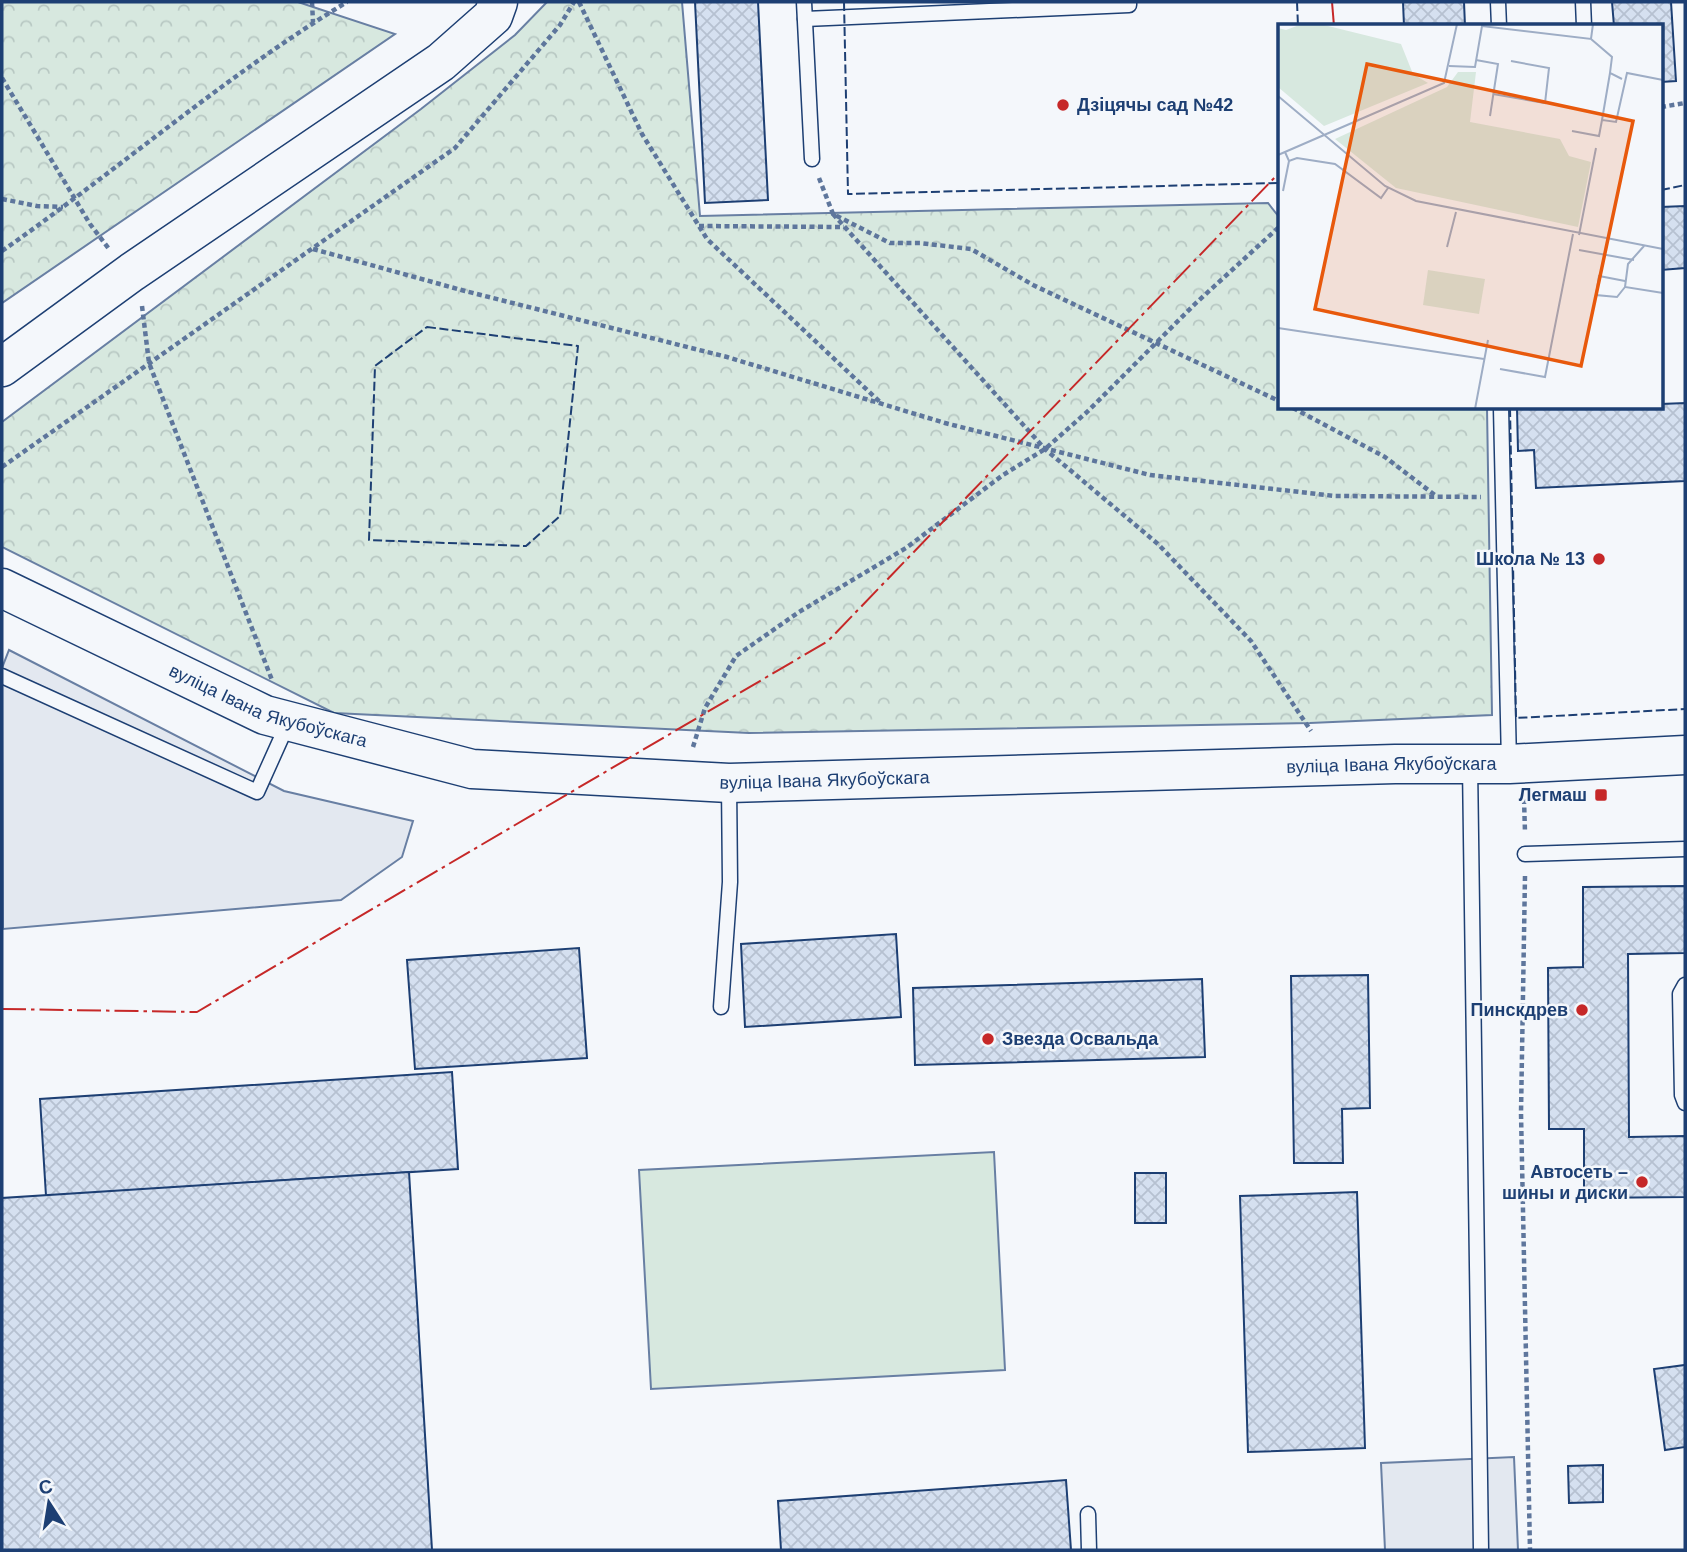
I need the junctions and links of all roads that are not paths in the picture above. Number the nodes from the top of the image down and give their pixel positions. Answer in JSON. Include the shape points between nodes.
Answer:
{"nodes":[{"id":1,"x":498,"y":2,"type":"edge"},
{"id":2,"x":804,"y":2,"type":"edge"},
{"id":3,"x":1129,"y":2,"type":"edge"},
{"id":4,"x":1498,"y":2,"type":"edge"},
{"id":5,"x":1583,"y":2,"type":"edge"},
{"id":6,"x":805,"y":19,"type":"junction"},
{"id":7,"x":1499,"y":24,"type":"edge"},
{"id":8,"x":1584,"y":24,"type":"edge"},
{"id":9,"x":812,"y":159,"type":"road end"},
{"id":10,"x":2,"y":368,"type":"edge"},
{"id":11,"x":1501,"y":410,"type":"edge"},
{"id":12,"x":2,"y":588,"type":"edge"},
{"id":13,"x":2,"y":676,"type":"edge"},
{"id":14,"x":289,"y":721,"type":"junction"},
{"id":15,"x":1685,"y":755,"type":"edge"},
{"id":16,"x":1470,"y":763,"type":"junction"},
{"id":17,"x":1516,"y":776,"type":"junction"},
{"id":18,"x":714,"y":783,"type":"junction"},
{"id":19,"x":1685,"y":849,"type":"edge"},
{"id":20,"x":1525,"y":854,"type":"road end"},
{"id":21,"x":1685,"y":985,"type":"edge"},
{"id":22,"x":721,"y":1007,"type":"dead end"},
{"id":23,"x":1685,"y":1103,"type":"edge"},
{"id":24,"x":1088,"y":1514,"type":"dead end"},
{"id":25,"x":1089,"y":1550,"type":"edge"},
{"id":26,"x":1480,"y":1550,"type":"edge"}],
"edges":[{"from":1,"to":10,"type":"street","via":[[493,16],[441,62],[132,272]]},
{"from":2,"to":6,"type":"lane"},
{"from":3,"to":6,"type":"lane"},
{"from":4,"to":7,"type":"lane"},
{"from":5,"to":8,"type":"lane"},
{"from":6,"to":9,"type":"lane"},
{"from":11,"to":17,"type":"lane"},
{"from":12,"to":14,"type":"street","name":"вуліца Івана Якубоўскага","via":[[265,715]]},
{"from":13,"to":14,"type":"lane","via":[[257,792]]},
{"from":14,"to":18,"type":"street","name":"вуліца Івана Якубоўскага","via":[[472,769]]},
{"from":15,"to":17,"type":"street","name":"вуліца Івана Якубоўскага"},
{"from":16,"to":17,"type":"street","name":"вуліца Івана Якубоўскага"},
{"from":16,"to":18,"type":"street","name":"вуліца Івана Якубоўскага"},
{"from":16,"to":26,"type":"lane"},
{"from":18,"to":22,"type":"lane","via":[[730,882]]},
{"from":19,"to":20,"type":"lane"},
{"from":21,"to":23,"type":"lane","via":[[1679,994]]},
{"from":24,"to":25,"type":"lane"}]}
